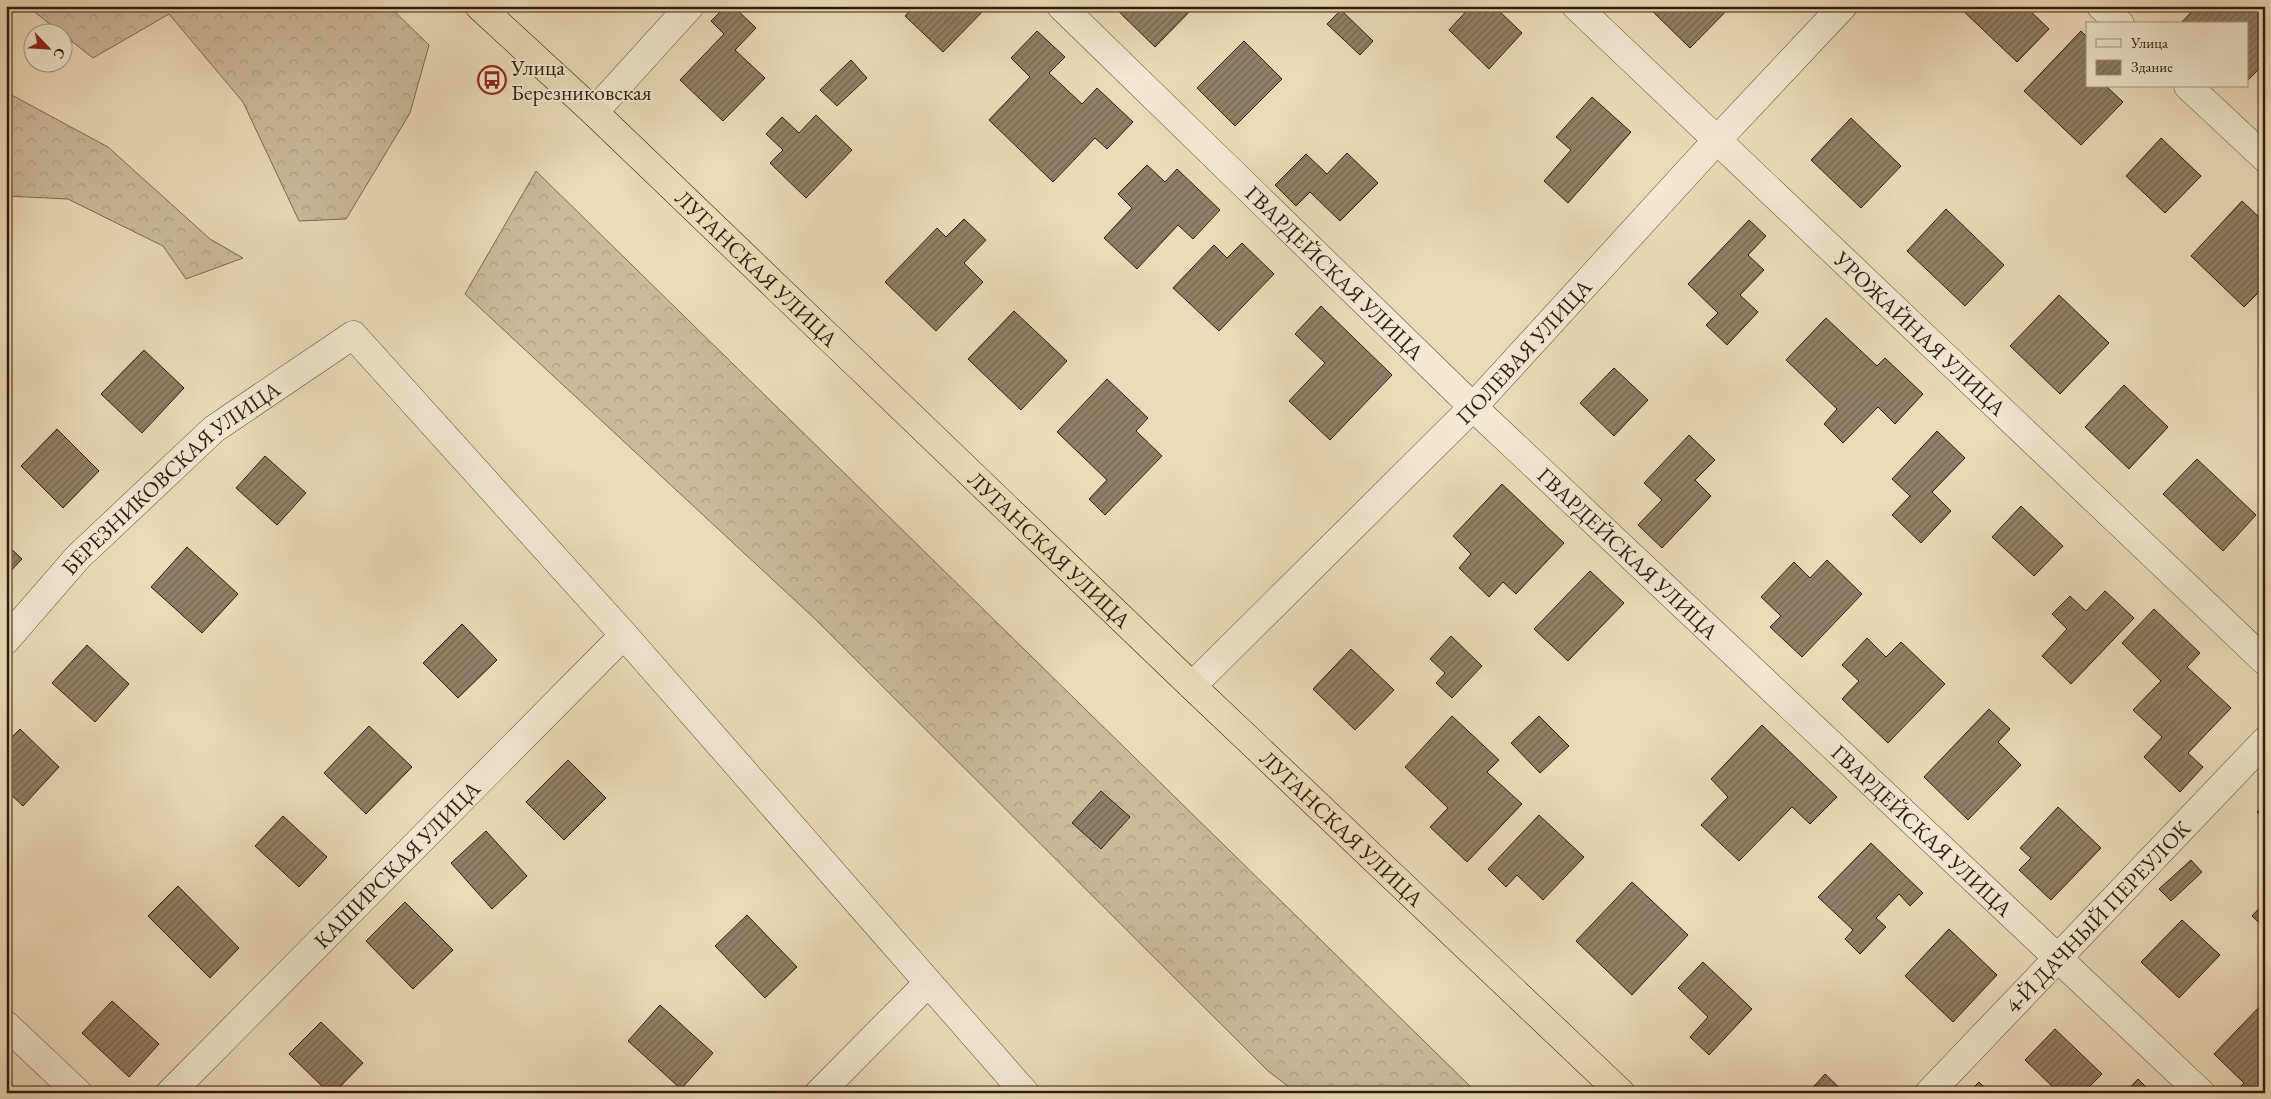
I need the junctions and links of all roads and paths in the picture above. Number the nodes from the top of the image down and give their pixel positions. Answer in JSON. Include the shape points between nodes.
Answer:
{"nodes":[{"id":1,"x":478,"y":6,"type":"edge"},
{"id":2,"x":690,"y":6,"type":"edge"},
{"id":3,"x":1061,"y":6,"type":"edge"},
{"id":4,"x":1576,"y":6,"type":"edge"},
{"id":5,"x":1844,"y":6,"type":"edge"},
{"id":6,"x":2101,"y":6,"type":"edge"},
{"id":7,"x":2118,"y":22,"type":"edge"},
{"id":8,"x":2190,"y":88,"type":"edge"},
{"id":9,"x":594,"y":112,"type":"junction"},
{"id":10,"x":1718,"y":140,"type":"junction"},
{"id":11,"x":2265,"y":158,"type":"edge"},
{"id":12,"x":1473,"y":407,"type":"junction"},
{"id":13,"x":624,"y":634,"type":"junction"},
{"id":14,"x":6,"y":640,"type":"edge"},
{"id":15,"x":2265,"y":661,"type":"edge"},
{"id":16,"x":1192,"y":686,"type":"junction"},
{"id":17,"x":2265,"y":741,"type":"edge"},
{"id":18,"x":2058,"y":957,"type":"junction"},
{"id":19,"x":928,"y":984,"type":"junction"},
{"id":20,"x":6,"y":1025,"type":"edge"},
{"id":21,"x":78,"y":1093,"type":"edge"},
{"id":22,"x":170,"y":1093,"type":"edge"},
{"id":23,"x":819,"y":1093,"type":"edge"},
{"id":24,"x":1025,"y":1093,"type":"edge"},
{"id":25,"x":1621,"y":1093,"type":"edge"},
{"id":26,"x":1929,"y":1093,"type":"edge"},
{"id":27,"x":2201,"y":1093,"type":"edge"}],
"edges":[{"from":1,"to":9,"type":"highway","name":"ЛУГАНСКАЯ УЛИЦА"},
{"from":2,"to":9,"type":"street"},
{"from":3,"to":12,"type":"street","name":"ГВАРДЕЙСКАЯ УЛИЦА"},
{"from":4,"to":10,"type":"street","name":"УРОЖАЙНАЯ УЛИЦА"},
{"from":5,"to":10,"type":"street","name":"ПОЛЕВАЯ УЛИЦА"},
{"from":6,"to":7,"type":"street"},
{"from":8,"to":11,"type":"street"},
{"from":9,"to":16,"type":"highway","name":"ЛУГАНСКАЯ УЛИЦА"},
{"from":10,"to":12,"type":"street","name":"ПОЛЕВАЯ УЛИЦА"},
{"from":10,"to":15,"type":"street","name":"УРОЖАЙНАЯ УЛИЦА"},
{"from":12,"to":16,"type":"street","name":"ПОЛЕВАЯ УЛИЦА"},
{"from":12,"to":18,"type":"street","name":"ГВАРДЕЙСКАЯ УЛИЦА"},
{"from":13,"to":14,"type":"street","name":"БЕРЕЗНИКОВСКАЯ УЛИЦА","via":[[353,335],[214,429],[78,557]]},
{"from":13,"to":19,"type":"street"},
{"from":13,"to":22,"type":"street","name":"КАШИРСКАЯ УЛИЦА"},
{"from":16,"to":25,"type":"highway","name":"ЛУГАНСКАЯ УЛИЦА"},
{"from":17,"to":18,"type":"street","name":"4-Й ДАЧНЫЙ ПЕРЕУЛОК"},
{"from":18,"to":26,"type":"street","name":"4-Й ДАЧНЫЙ ПЕРЕУЛОК"},
{"from":18,"to":27,"type":"street","name":"ГВАРДЕЙСКАЯ УЛИЦА"},
{"from":19,"to":23,"type":"street"},
{"from":19,"to":24,"type":"street"},
{"from":20,"to":21,"type":"street"}]}
